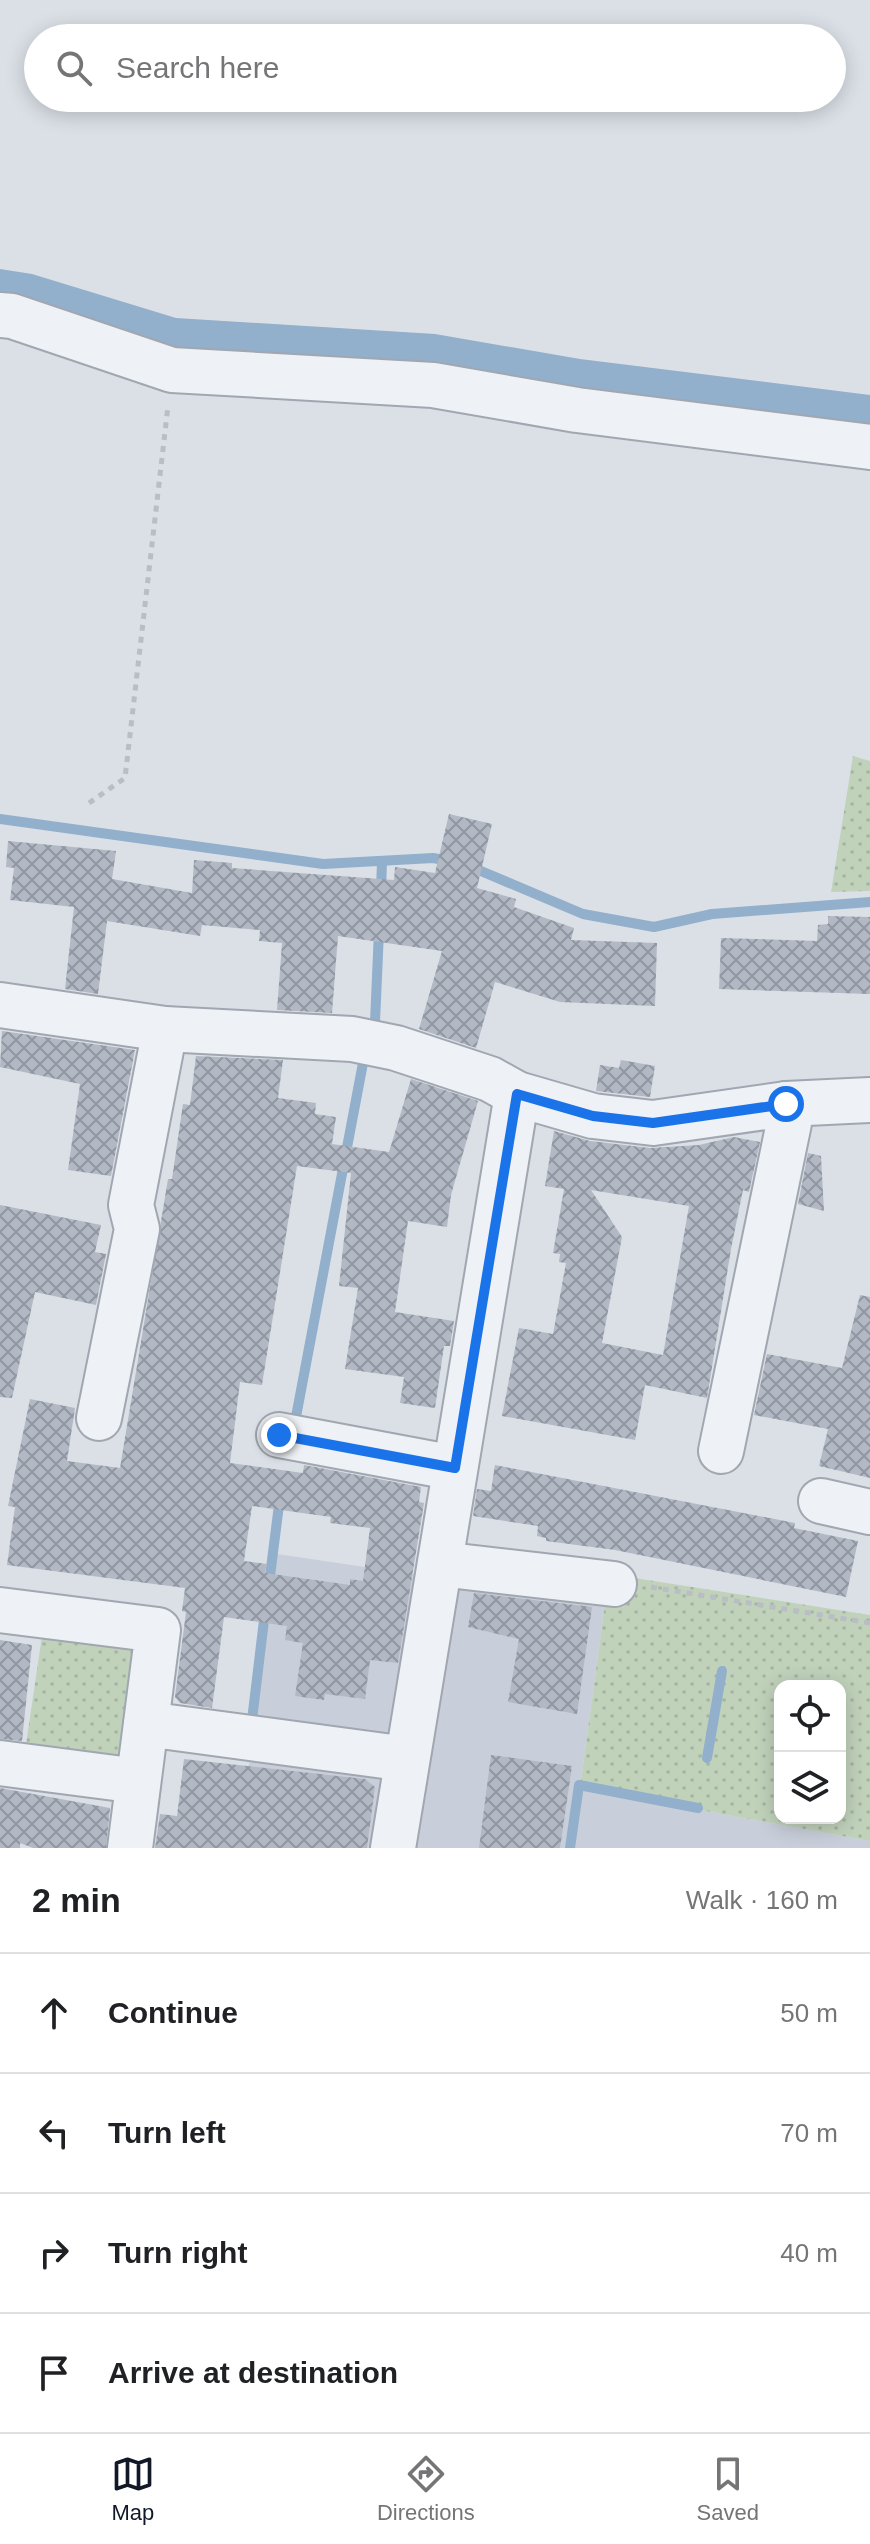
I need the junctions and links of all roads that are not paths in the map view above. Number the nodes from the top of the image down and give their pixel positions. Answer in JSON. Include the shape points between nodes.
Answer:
{"nodes":[{"id":1,"x":0,"y":315,"type":"edge"},
{"id":2,"x":870,"y":447,"type":"edge"},
{"id":3,"x":0,"y":1005,"type":"edge"},
{"id":4,"x":165,"y":1029,"type":"junction"},
{"id":5,"x":517,"y":1094,"type":"junction"},
{"id":6,"x":870,"y":1100,"type":"edge"},
{"id":7,"x":786,"y":1104,"type":"junction"},
{"id":8,"x":99,"y":1418,"type":"dead end"},
{"id":9,"x":279,"y":1435,"type":"dead end"},
{"id":10,"x":721,"y":1451,"type":"dead end"},
{"id":11,"x":455,"y":1468,"type":"junction"},
{"id":12,"x":821,"y":1501,"type":"dead end"},
{"id":13,"x":870,"y":1512,"type":"edge"},
{"id":14,"x":440,"y":1564,"type":"junction"},
{"id":15,"x":614,"y":1584,"type":"road end"},
{"id":16,"x":0,"y":1610,"type":"edge"},
{"id":17,"x":146,"y":1724,"type":"junction"},
{"id":18,"x":407,"y":1759,"type":"junction"},
{"id":19,"x":0,"y":1763,"type":"edge"},
{"id":20,"x":138,"y":1781,"type":"junction"},
{"id":21,"x":130,"y":1848,"type":"edge"},
{"id":22,"x":393,"y":1848,"type":"edge"}],
"edges":[{"from":1,"to":2,"type":"street","via":[[172,370],[433,385],[577,410]]},
{"from":3,"to":4,"type":"street"},
{"from":4,"to":5,"type":"street","via":[[352,1039],[490,1079]]},
{"from":4,"to":8,"type":"street","via":[[131,1205],[137,1229]]},
{"from":5,"to":7,"type":"street","via":[[593,1116],[653,1123]]},
{"from":5,"to":11,"type":"street"},
{"from":6,"to":7,"type":"street"},
{"from":7,"to":10,"type":"street","via":[[789,1123]]},
{"from":9,"to":11,"type":"street"},
{"from":11,"to":14,"type":"street"},
{"from":12,"to":13,"type":"street"},
{"from":14,"to":15,"type":"street"},
{"from":14,"to":18,"type":"street"},
{"from":16,"to":17,"type":"street","via":[[158,1630]]},
{"from":17,"to":18,"type":"street"},
{"from":17,"to":20,"type":"street"},
{"from":18,"to":22,"type":"street"},
{"from":19,"to":20,"type":"street"},
{"from":20,"to":21,"type":"street"}]}
